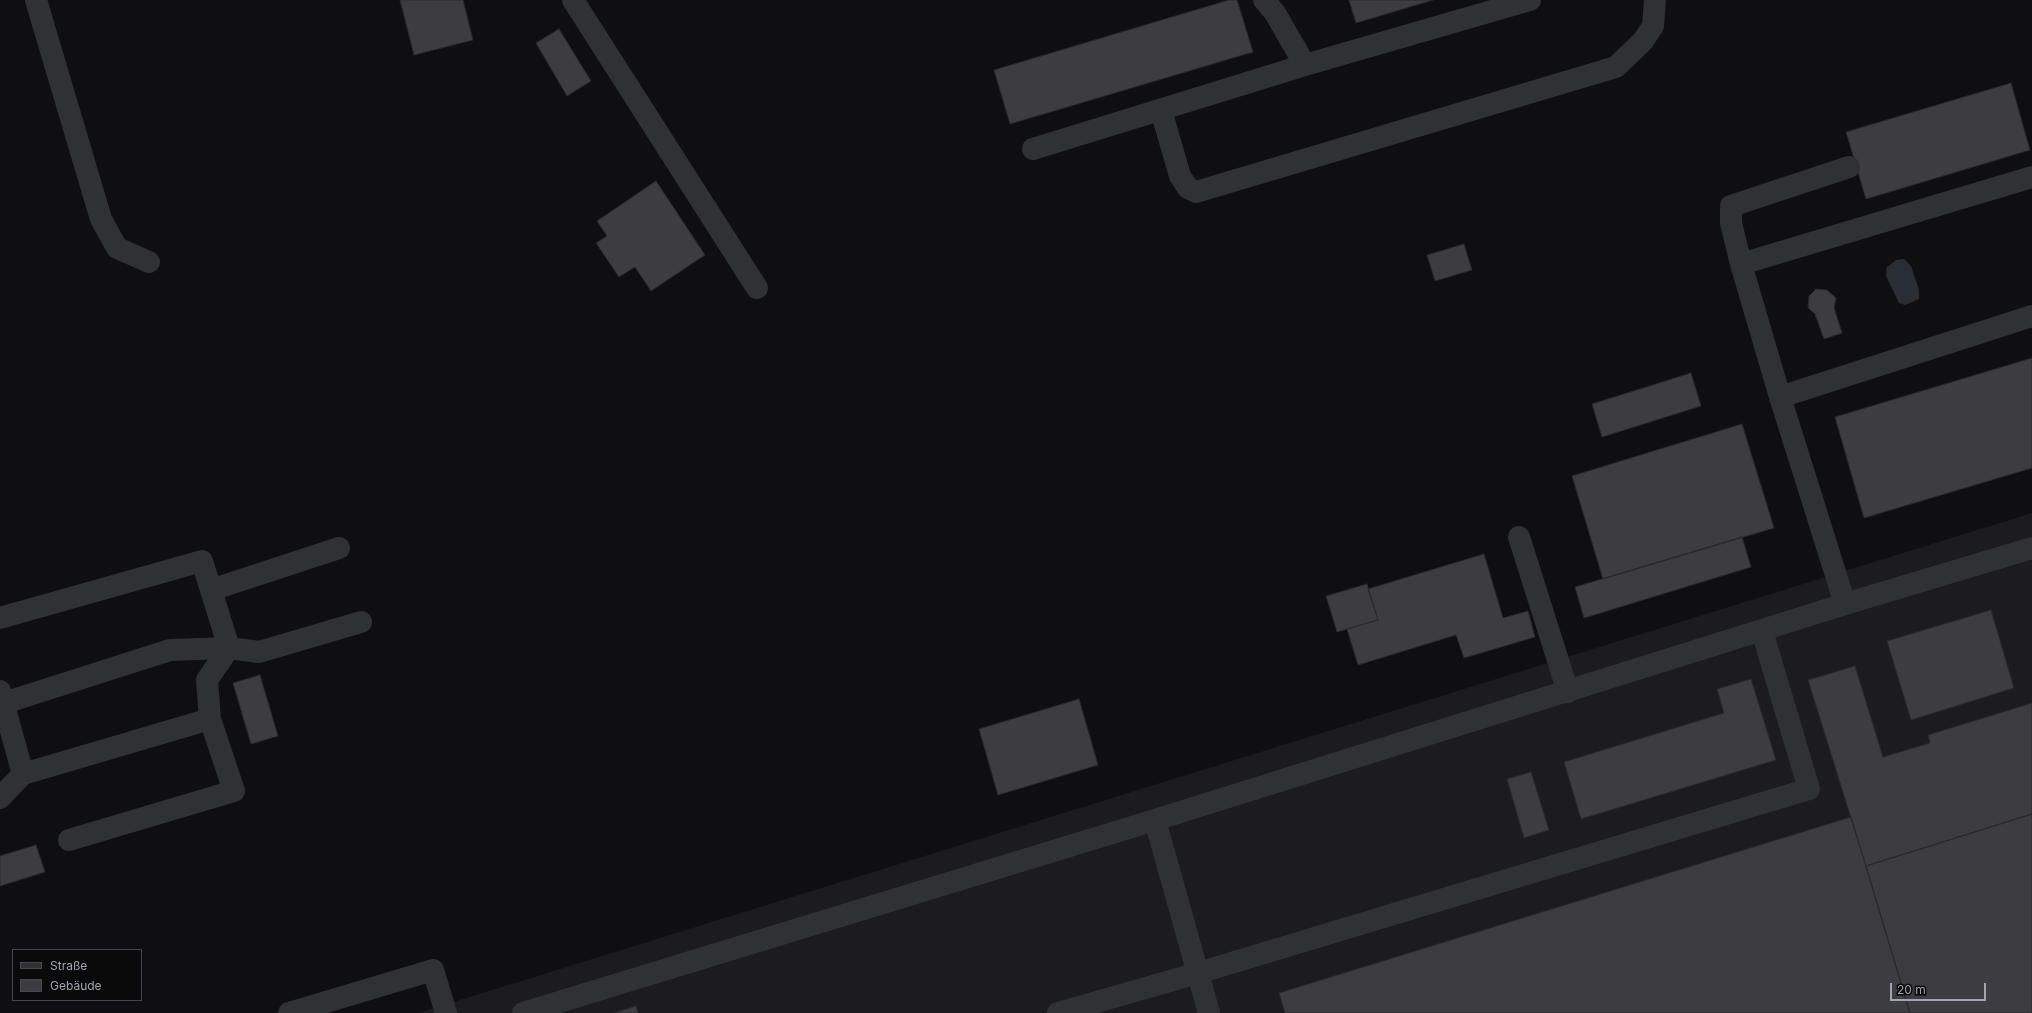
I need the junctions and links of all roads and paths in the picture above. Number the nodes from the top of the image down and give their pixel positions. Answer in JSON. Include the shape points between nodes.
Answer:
{"nodes":[{"id":1,"x":36,"y":0,"type":"edge"},
{"id":2,"x":573,"y":0,"type":"edge"},
{"id":3,"x":1264,"y":0,"type":"edge"},
{"id":4,"x":1530,"y":0,"type":"edge"},
{"id":5,"x":1655,"y":0,"type":"edge"},
{"id":6,"x":1305,"y":65,"type":"junction"},
{"id":7,"x":1161,"y":110,"type":"junction"},
{"id":8,"x":1034,"y":149,"type":"dead end"},
{"id":9,"x":1848,"y":166,"type":"dead end"},
{"id":10,"x":2032,"y":177,"type":"edge"},
{"id":11,"x":149,"y":262,"type":"dead end"},
{"id":12,"x":1741,"y":264,"type":"junction"},
{"id":13,"x":757,"y":288,"type":"dead end"},
{"id":14,"x":2032,"y":316,"type":"edge"},
{"id":15,"x":1780,"y":397,"type":"junction"},
{"id":16,"x":1519,"y":537,"type":"dead end"},
{"id":17,"x":338,"y":548,"type":"dead end"},
{"id":18,"x":2032,"y":548,"type":"edge"},
{"id":19,"x":211,"y":590,"type":"junction"},
{"id":20,"x":1845,"y":604,"type":"junction"},
{"id":21,"x":0,"y":618,"type":"edge"},
{"id":22,"x":361,"y":622,"type":"dead end"},
{"id":23,"x":1762,"y":631,"type":"junction"},
{"id":24,"x":229,"y":648,"type":"junction"},
{"id":25,"x":1568,"y":692,"type":"junction"},
{"id":26,"x":2,"y":697,"type":"edge"},
{"id":27,"x":210,"y":719,"type":"junction"},
{"id":28,"x":23,"y":774,"type":"junction"},
{"id":29,"x":0,"y":798,"type":"edge"},
{"id":30,"x":1155,"y":820,"type":"junction"},
{"id":31,"x":69,"y":840,"type":"dead end"},
{"id":32,"x":1198,"y":973,"type":"junction"},
{"id":33,"x":289,"y":1013,"type":"edge"},
{"id":34,"x":446,"y":1013,"type":"edge"},
{"id":35,"x":523,"y":1013,"type":"edge"},
{"id":36,"x":1058,"y":1013,"type":"edge"},
{"id":37,"x":1209,"y":1013,"type":"edge"}],
"edges":[{"from":1,"to":11,"type":"lane","via":[[101,219],[117,248]]},
{"from":2,"to":13,"type":"lane"},
{"from":3,"to":6,"type":"lane","via":[[1275,13]]},
{"from":4,"to":6,"type":"lane"},
{"from":5,"to":7,"type":"lane","via":[[1653,26],[1643,41],[1616,67],[1196,192],[1188,188],[1180,176]]},
{"from":6,"to":7,"type":"lane"},
{"from":7,"to":8,"type":"lane"},
{"from":9,"to":12,"type":"lane","via":[[1731,206],[1731,223]]},
{"from":10,"to":12,"type":"lane"},
{"from":12,"to":15,"type":"lane"},
{"from":14,"to":15,"type":"lane"},
{"from":15,"to":20,"type":"lane"},
{"from":16,"to":25,"type":"lane"},
{"from":17,"to":19,"type":"lane"},
{"from":18,"to":20,"type":"lane"},
{"from":19,"to":21,"type":"lane","via":[[202,561]]},
{"from":19,"to":24,"type":"lane"},
{"from":20,"to":23,"type":"lane"},
{"from":22,"to":24,"type":"lane","via":[[259,652]]},
{"from":23,"to":25,"type":"lane"},
{"from":23,"to":32,"type":"lane","via":[[1809,789]]},
{"from":24,"to":26,"type":"lane","via":[[170,650]]},
{"from":24,"to":27,"type":"lane","via":[[207,680]]},
{"from":25,"to":30,"type":"lane"},
{"from":26,"to":28,"type":"lane"},
{"from":27,"to":28,"type":"lane"},
{"from":27,"to":31,"type":"lane","via":[[234,791]]},
{"from":28,"to":29,"type":"lane"},
{"from":30,"to":32,"type":"lane"},
{"from":30,"to":35,"type":"lane"},
{"from":32,"to":36,"type":"lane"},
{"from":32,"to":37,"type":"lane"},
{"from":33,"to":34,"type":"lane","via":[[433,970]]}]}
